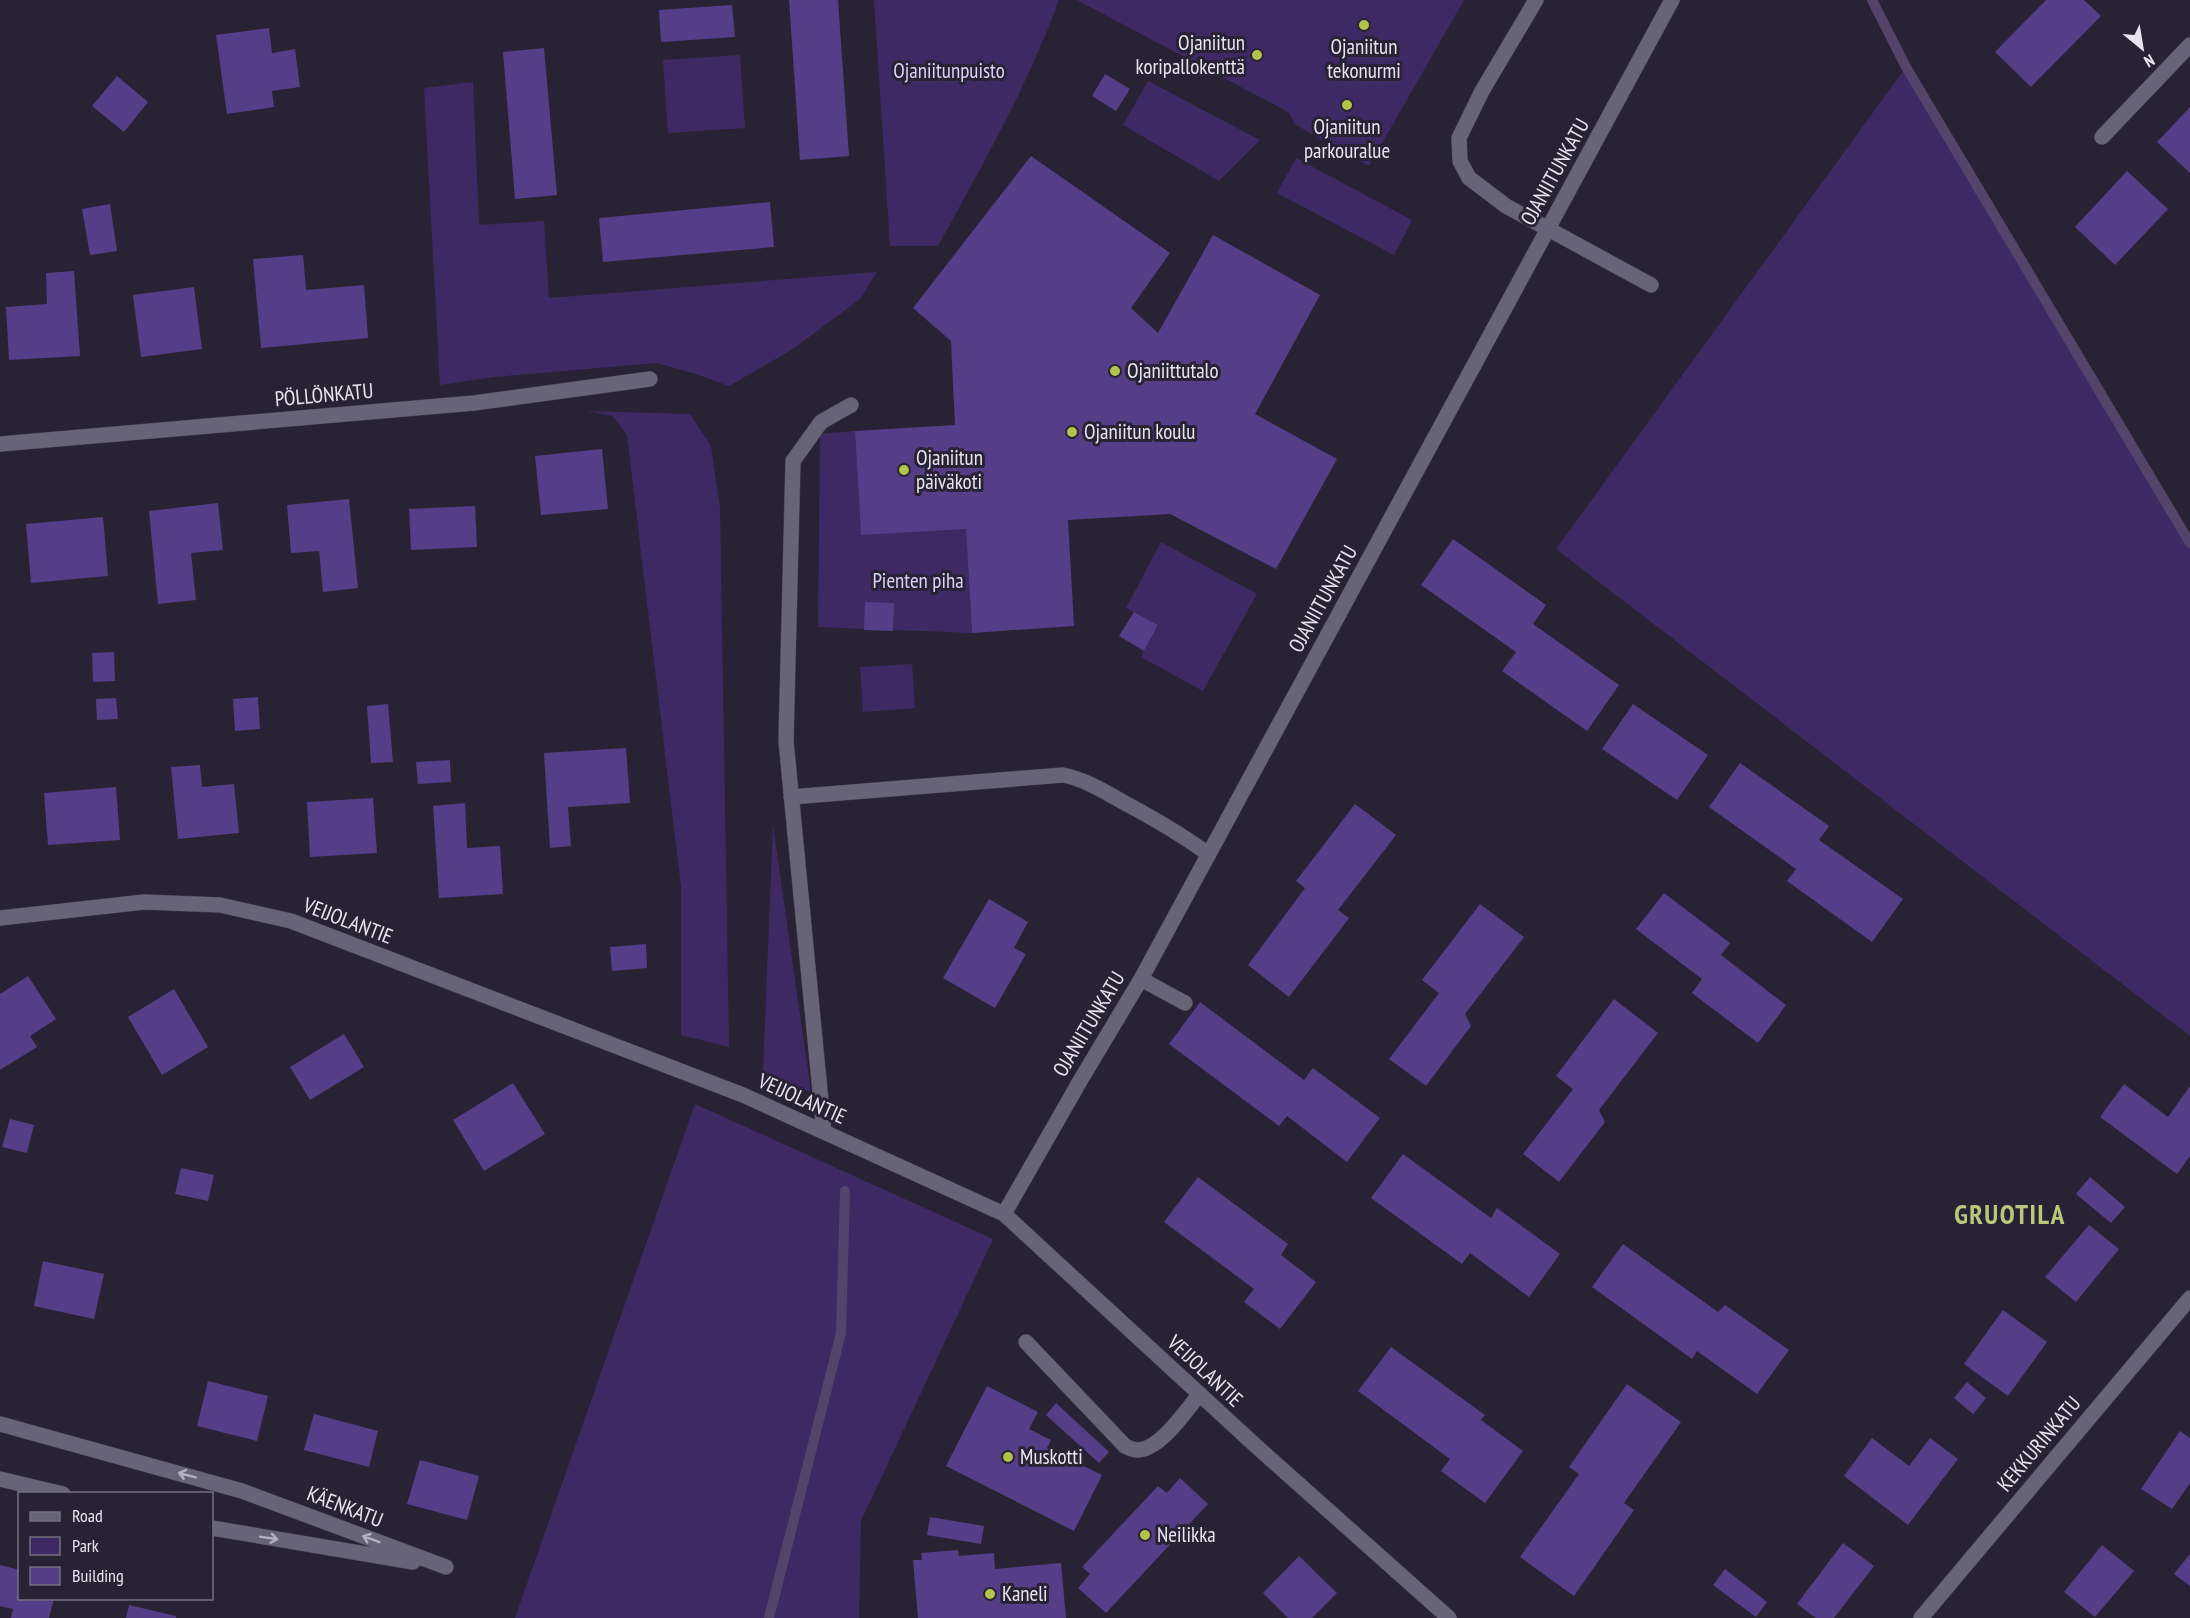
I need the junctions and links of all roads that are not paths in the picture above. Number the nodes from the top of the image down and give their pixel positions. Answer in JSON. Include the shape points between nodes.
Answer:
{"nodes":[{"id":1,"x":1536,"y":0,"type":"edge"},
{"id":2,"x":1672,"y":0,"type":"edge"},
{"id":3,"x":2190,"y":45,"type":"edge"},
{"id":4,"x":2103,"y":137,"type":"dead end"},
{"id":5,"x":1548,"y":230,"type":"junction"},
{"id":6,"x":1651,"y":285,"type":"dead end"},
{"id":7,"x":650,"y":379,"type":"dead end"},
{"id":8,"x":851,"y":405,"type":"dead end"},
{"id":9,"x":0,"y":444,"type":"edge"},
{"id":10,"x":791,"y":797,"type":"junction"},
{"id":11,"x":1208,"y":854,"type":"junction"},
{"id":12,"x":0,"y":918,"type":"edge"},
{"id":13,"x":1141,"y":979,"type":"junction"},
{"id":14,"x":1185,"y":1003,"type":"dead end"},
{"id":15,"x":824,"y":1132,"type":"junction"},
{"id":16,"x":1004,"y":1214,"type":"junction"},
{"id":17,"x":2190,"y":1298,"type":"edge"},
{"id":18,"x":1026,"y":1342,"type":"dead end"},
{"id":19,"x":1200,"y":1394,"type":"junction"},
{"id":20,"x":0,"y":1424,"type":"edge"},
{"id":21,"x":0,"y":1479,"type":"edge"},
{"id":22,"x":55,"y":1492,"type":"edge"},
{"id":23,"x":213,"y":1528,"type":"edge"},
{"id":24,"x":1449,"y":1618,"type":"edge"},
{"id":25,"x":1921,"y":1618,"type":"edge"}],
"edges":[{"from":1,"to":5,"type":"street","via":[[1459,138],[1460,161],[1469,178],[1506,206]]},
{"from":2,"to":5,"type":"street","name":"OJANIITUNKATU"},
{"from":3,"to":4,"type":"street"},
{"from":5,"to":6,"type":"street"},
{"from":5,"to":11,"type":"street","name":"OJANIITUNKATU"},
{"from":7,"to":9,"type":"street","name":"PÖLLÖNKATU","via":[[474,403]]},
{"from":8,"to":10,"type":"street","via":[[821,422],[794,461],[786,741]]},
{"from":10,"to":11,"type":"street","via":[[1063,775],[1109,794],[1178,832]]},
{"from":10,"to":15,"type":"street"},
{"from":11,"to":13,"type":"street","name":"OJANIITUNKATU"},
{"from":12,"to":15,"type":"street","name":"VEIJOLANTIE","via":[[144,902],[220,905],[291,921],[743,1095]]},
{"from":13,"to":14,"type":"street"},
{"from":13,"to":16,"type":"street","name":"OJANIITUNKATU"},
{"from":15,"to":16,"type":"street","name":"VEIJOLANTIE"},
{"from":16,"to":19,"type":"street","name":"VEIJOLANTIE"},
{"from":17,"to":25,"type":"street","name":"KEKKURINKATU"},
{"from":18,"to":19,"type":"street","via":[[1125,1446],[1137,1451],[1164,1437]]},
{"from":19,"to":24,"type":"street","name":"VEIJOLANTIE"},
{"from":23,"to":20,"type":"street","name":"KÄENKATU","one_way":true,"via":[[446,1567],[242,1491]]},
{"from":21,"to":22,"type":"street"}]}
